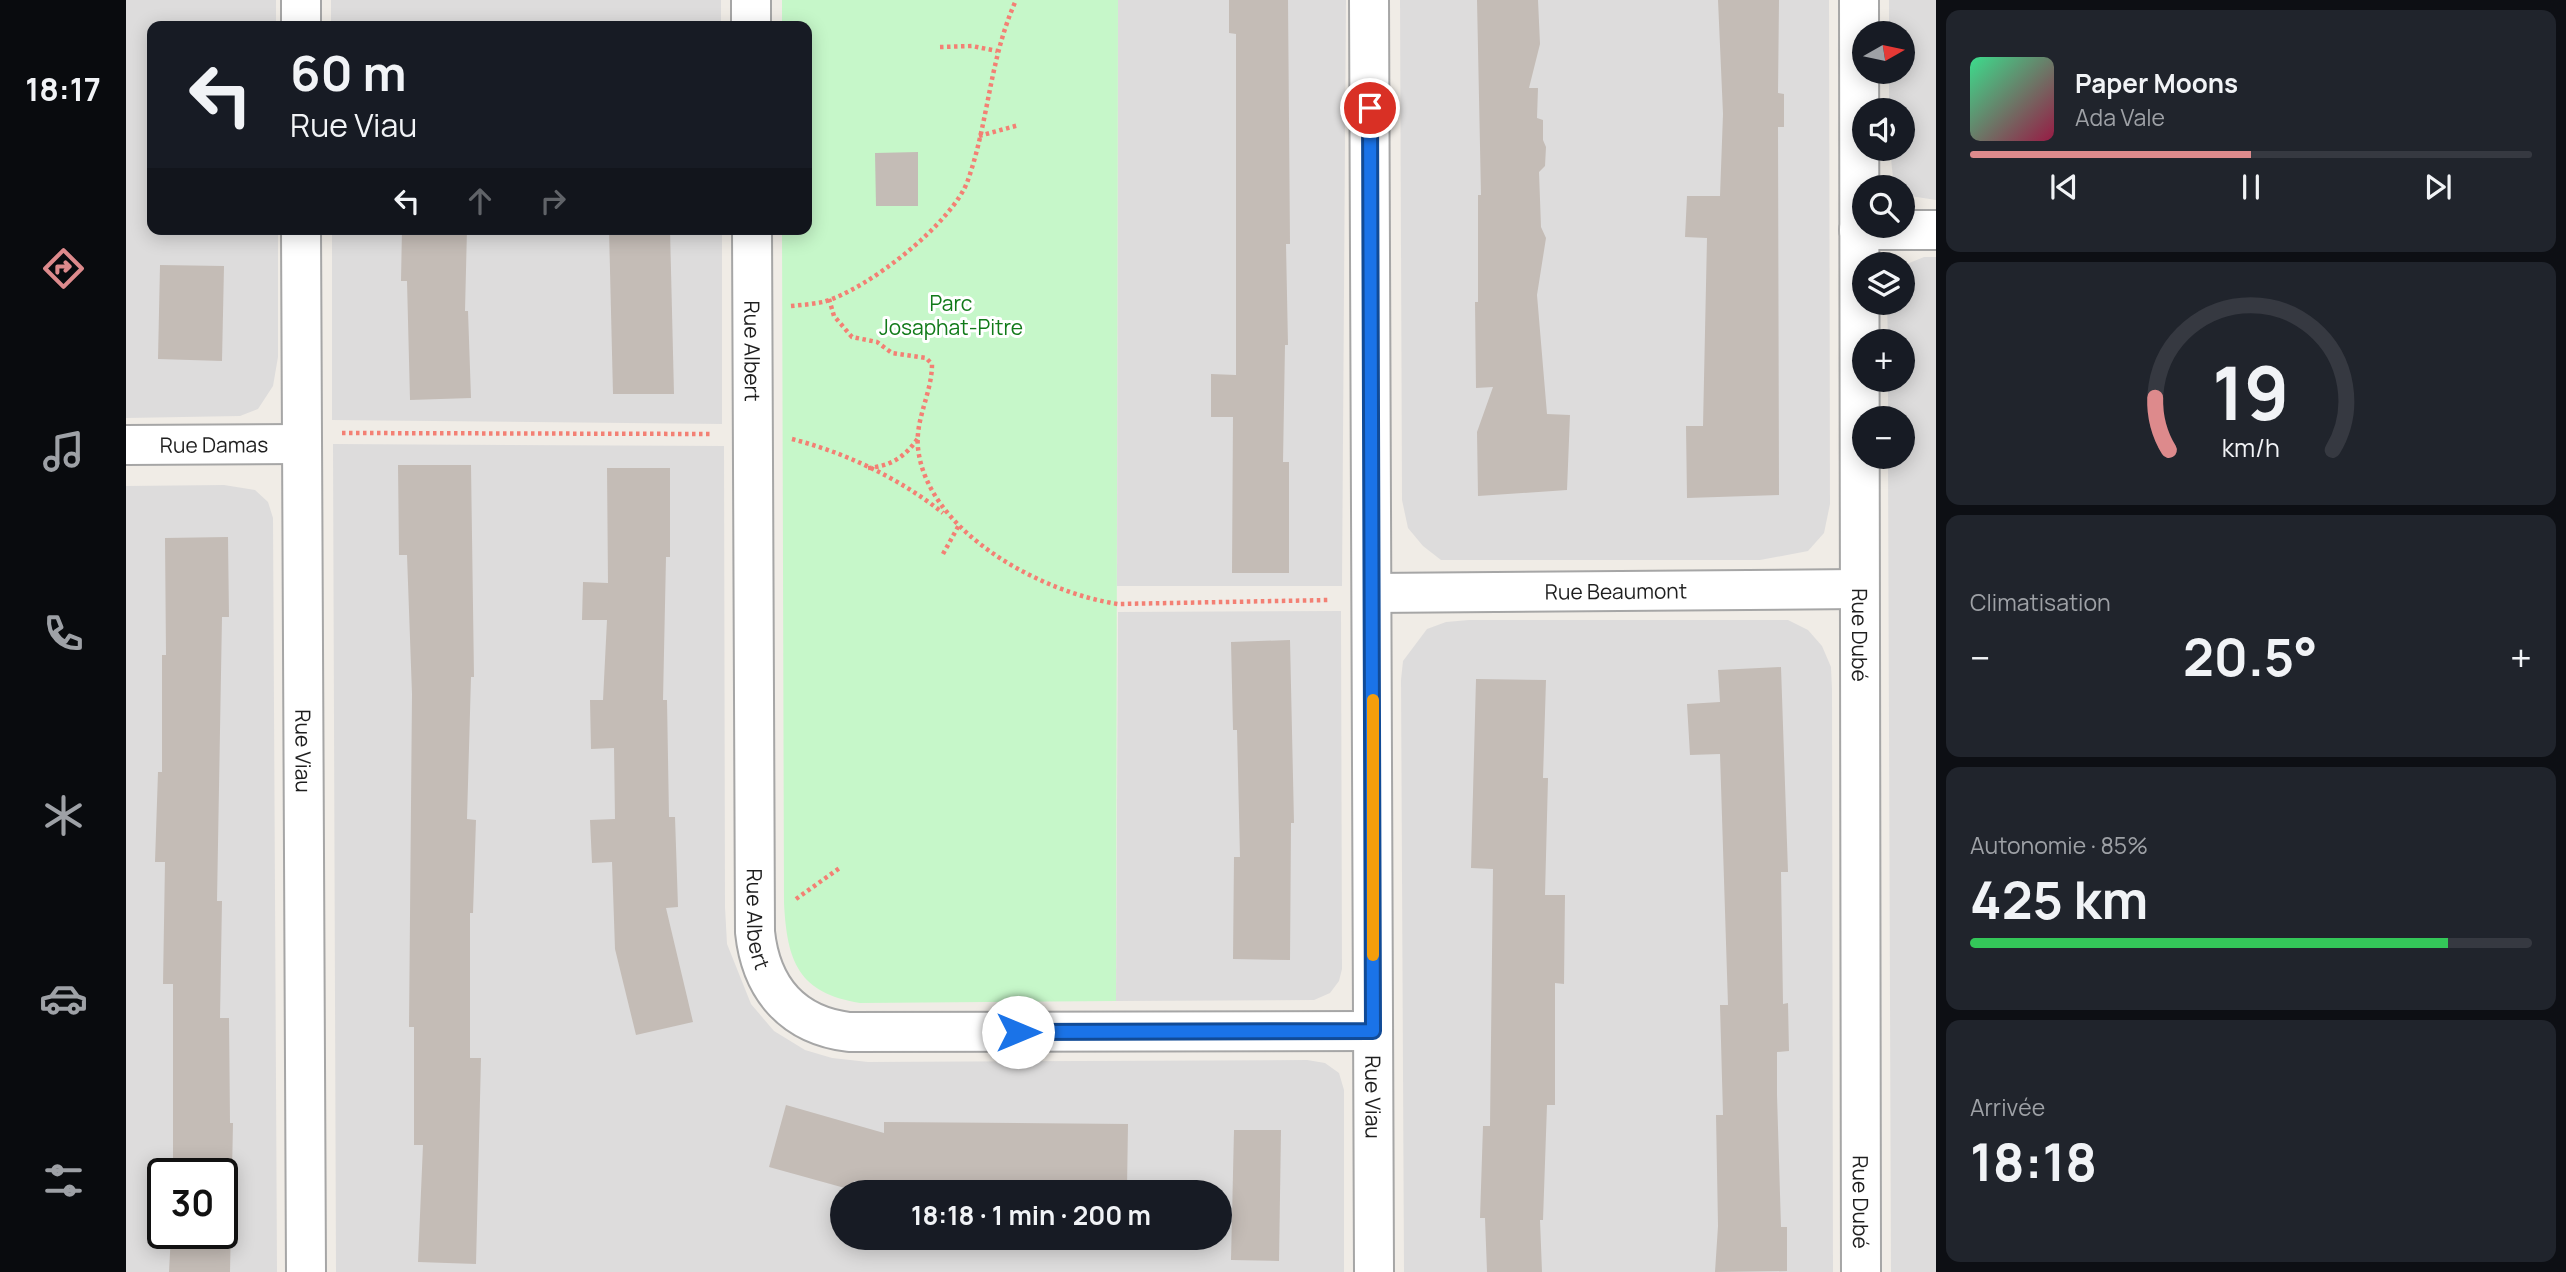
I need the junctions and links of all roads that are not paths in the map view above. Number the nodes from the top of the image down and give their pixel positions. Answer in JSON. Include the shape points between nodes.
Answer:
{"nodes":[{"id":1,"x":301,"y":0,"type":"edge"},
{"id":2,"x":751,"y":0,"type":"edge"},
{"id":3,"x":1369,"y":0,"type":"edge"},
{"id":4,"x":1859,"y":0,"type":"edge"},
{"id":5,"x":301,"y":21,"type":"edge"},
{"id":6,"x":751,"y":21,"type":"edge"},
{"id":7,"x":1860,"y":175,"type":"edge"},
{"id":8,"x":1915,"y":230,"type":"edge"},
{"id":9,"x":1936,"y":230,"type":"edge"},
{"id":10,"x":301,"y":235,"type":"edge"},
{"id":11,"x":752,"y":235,"type":"edge"},
{"id":12,"x":1860,"y":238,"type":"edge"},
{"id":13,"x":318,"y":438,"type":"junction"},
{"id":14,"x":126,"y":445,"type":"edge"},
{"id":15,"x":1858,"y":589,"type":"junction"},
{"id":16,"x":1357,"y":596,"type":"junction"},
{"id":17,"x":1373,"y":1031,"type":"junction"},
{"id":18,"x":306,"y":1272,"type":"edge"},
{"id":19,"x":1374,"y":1272,"type":"edge"},
{"id":20,"x":1861,"y":1272,"type":"edge"}],
"edges":[{"from":1,"to":5,"type":"street"},
{"from":2,"to":6,"type":"street"},
{"from":3,"to":16,"type":"street","name":"Rue Viau"},
{"from":4,"to":7,"type":"street","name":"Rue Dubé"},
{"from":8,"to":9,"type":"street"},
{"from":10,"to":13,"type":"street","name":"Rue Viau"},
{"from":11,"to":17,"type":"street","name":"Rue Albert","via":[[755,905],[757,947],[770,983],[799,1015],[826,1029],[878,1033]]},
{"from":12,"to":15,"type":"street","name":"Rue Dubé"},
{"from":13,"to":14,"type":"street","name":"Rue Damas"},
{"from":13,"to":18,"type":"street","name":"Rue Viau"},
{"from":15,"to":16,"type":"street","name":"Rue Beaumont"},
{"from":15,"to":20,"type":"street","name":"Rue Dubé"},
{"from":16,"to":17,"type":"street","name":"Rue Viau"},
{"from":17,"to":19,"type":"street","name":"Rue Viau"}]}
